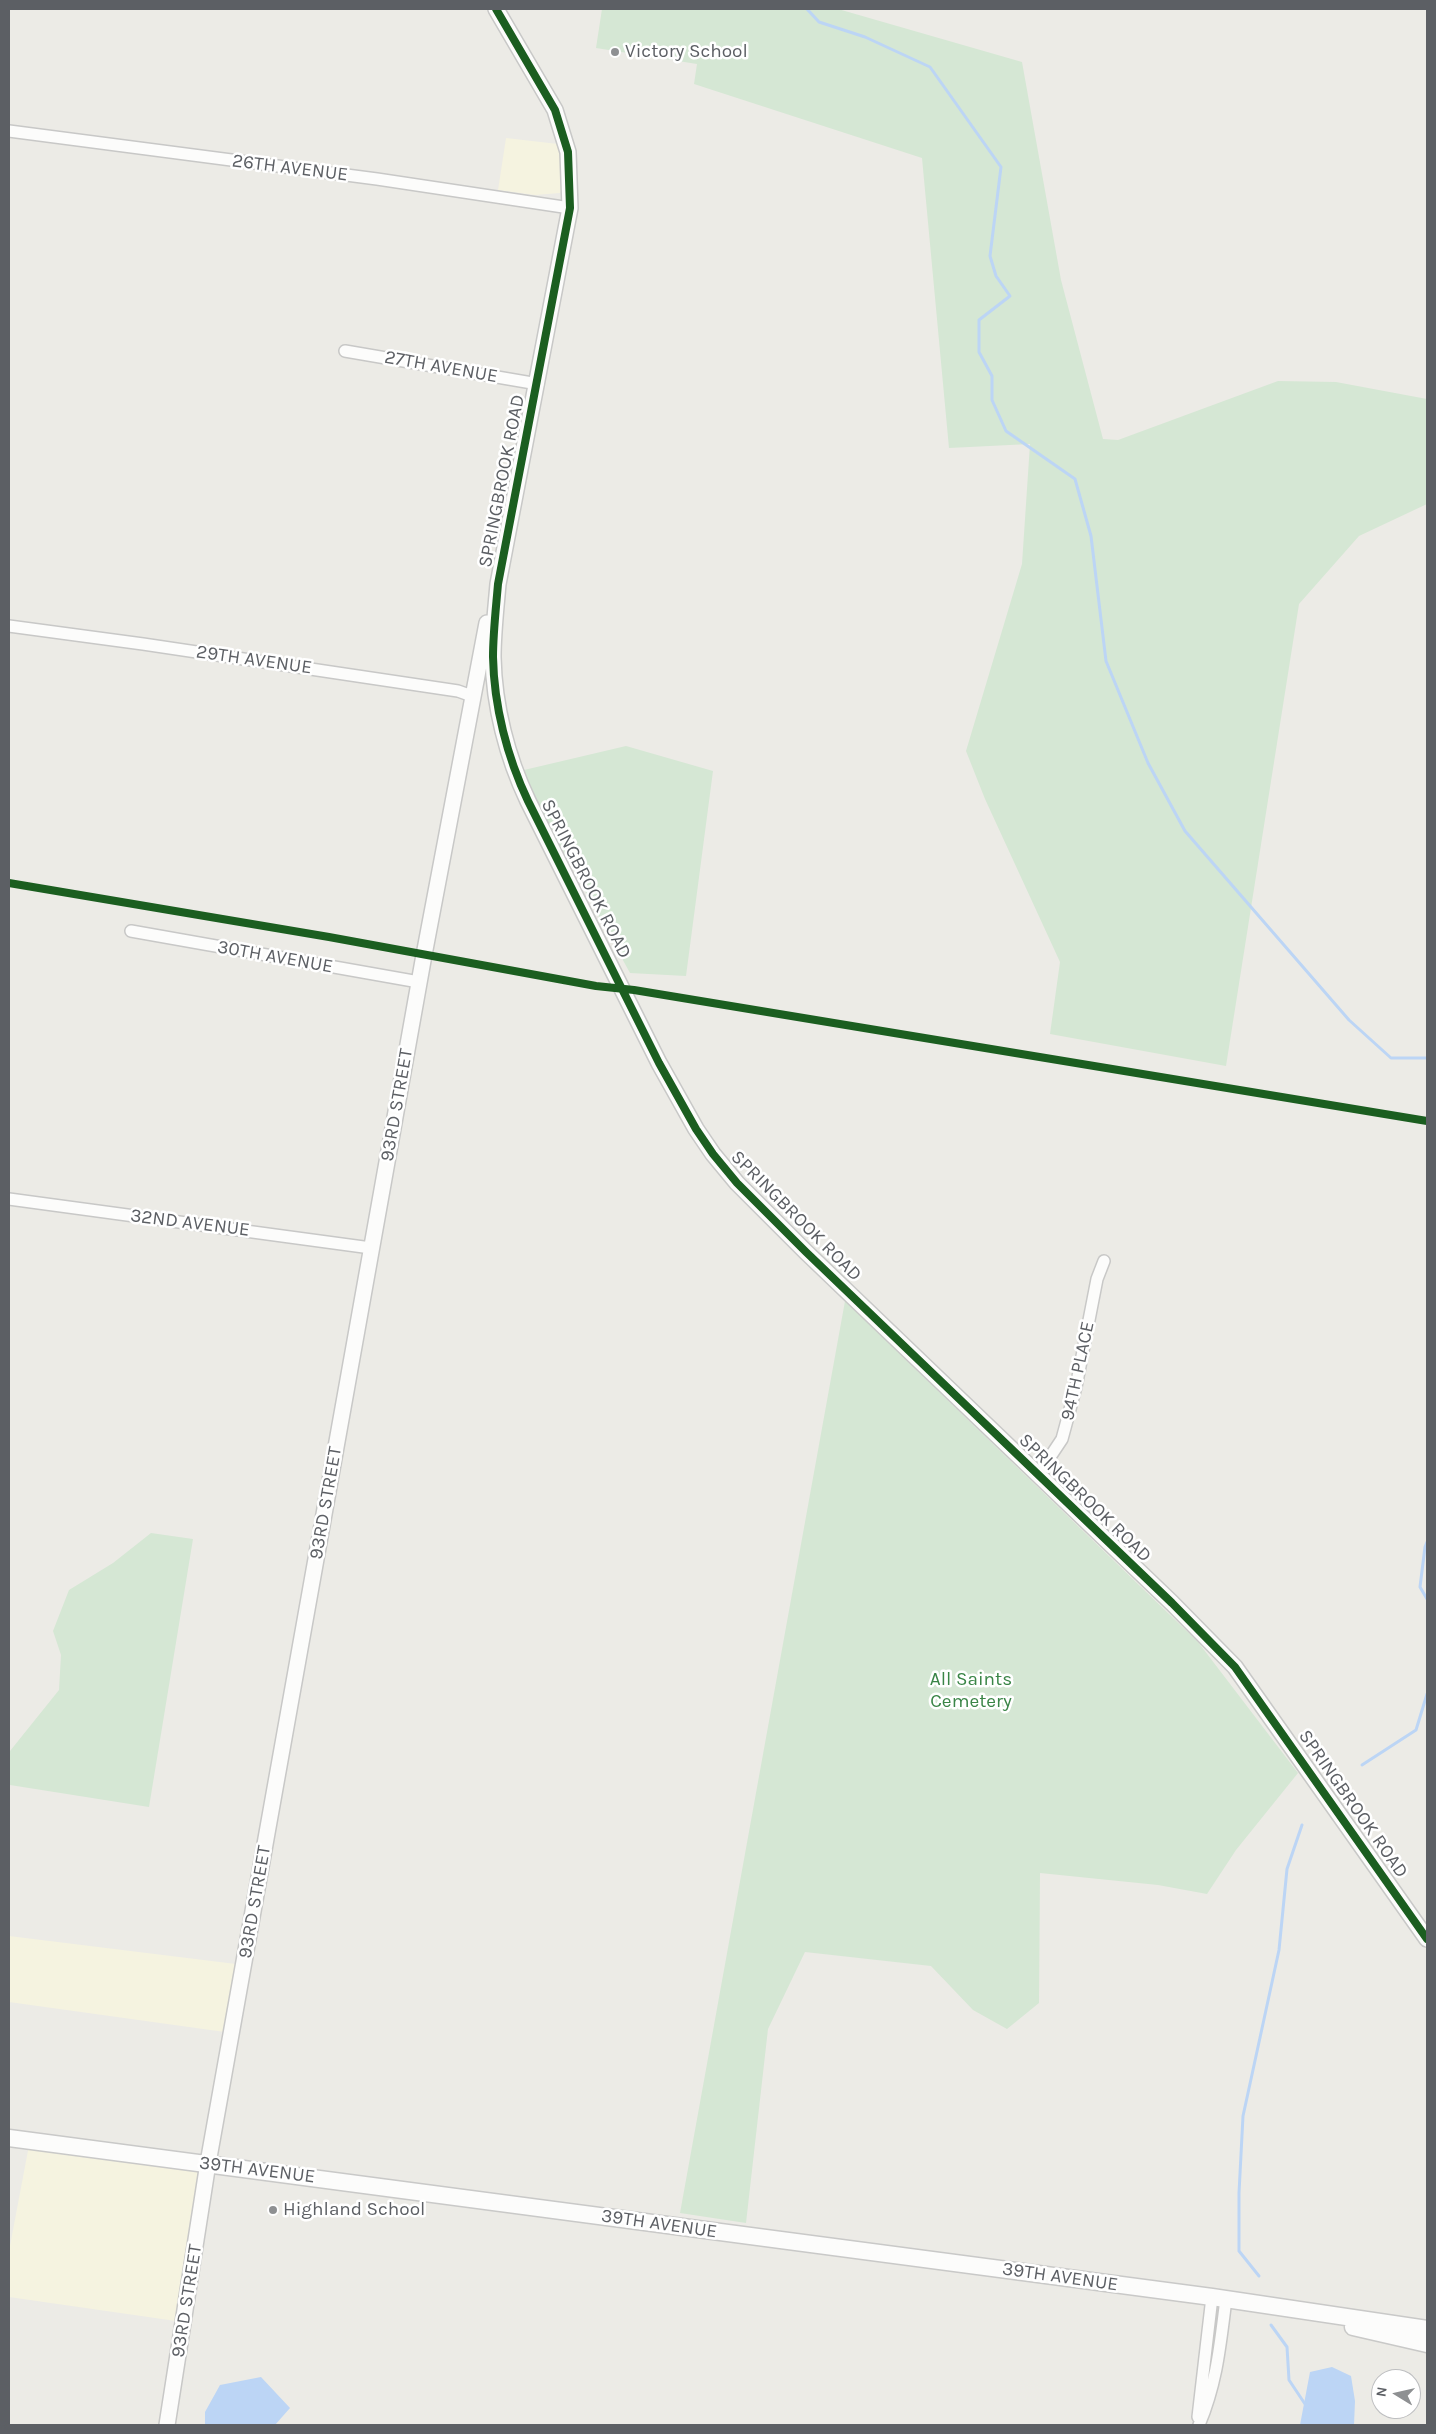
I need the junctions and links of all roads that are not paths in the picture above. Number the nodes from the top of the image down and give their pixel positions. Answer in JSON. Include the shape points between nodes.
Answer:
{"nodes":[{"id":1,"x":496,"y":9,"type":"edge"},
{"id":2,"x":9,"y":131,"type":"edge"},
{"id":3,"x":570,"y":208,"type":"junction"},
{"id":4,"x":345,"y":351,"type":"dead end"},
{"id":5,"x":538,"y":384,"type":"junction"},
{"id":6,"x":498,"y":584,"type":"junction"},
{"id":7,"x":9,"y":626,"type":"edge"},
{"id":8,"x":472,"y":696,"type":"junction"},
{"id":9,"x":498,"y":703,"type":"junction"},
{"id":10,"x":131,"y":931,"type":"dead end"},
{"id":11,"x":419,"y":982,"type":"junction"},
{"id":12,"x":9,"y":1199,"type":"edge"},
{"id":13,"x":371,"y":1248,"type":"junction"},
{"id":14,"x":1104,"y":1261,"type":"dead end"},
{"id":15,"x":1038,"y":1475,"type":"junction"},
{"id":16,"x":1427,"y":1940,"type":"edge"},
{"id":17,"x":9,"y":2138,"type":"edge"},
{"id":18,"x":208,"y":2163,"type":"junction"},
{"id":19,"x":1219,"y":2298,"type":"junction"},
{"id":20,"x":1308,"y":2311,"type":"junction"},
{"id":21,"x":1427,"y":2329,"type":"edge"},
{"id":22,"x":1427,"y":2344,"type":"edge"},
{"id":23,"x":168,"y":2425,"type":"edge"},
{"id":24,"x":1198,"y":2425,"type":"edge"}],
"edges":[{"from":1,"to":3,"type":"street","name":"SPRINGBROOK ROAD","via":[[558,118],[568,152]]},
{"from":2,"to":3,"type":"street","name":"26TH AVENUE"},
{"from":3,"to":5,"type":"street","name":"SPRINGBROOK ROAD"},
{"from":4,"to":5,"type":"street","name":"27TH AVENUE"},
{"from":5,"to":6,"type":"street","name":"SPRINGBROOK ROAD"},
{"from":6,"to":8,"type":"street","name":"93RD STREET","via":[[490,607]]},
{"from":6,"to":9,"type":"street","name":"SPRINGBROOK ROAD","via":[[493,657]]},
{"from":7,"to":8,"type":"street","name":"29TH AVENUE","via":[[366,677]]},
{"from":8,"to":9,"type":"street","name":"29TH AVENUE"},
{"from":8,"to":11,"type":"street","name":"93RD STREET"},
{"from":9,"to":15,"type":"street","name":"SPRINGBROOK ROAD","via":[[516,777],[659,1063],[713,1154],[737,1183],[806,1252]]},
{"from":10,"to":11,"type":"street","name":"30TH AVENUE"},
{"from":11,"to":13,"type":"street","name":"93RD STREET"},
{"from":12,"to":13,"type":"street","name":"32ND AVENUE"},
{"from":13,"to":18,"type":"street","name":"93RD STREET"},
{"from":14,"to":15,"type":"street","name":"94TH PLACE","via":[[1097,1279],[1076,1387],[1062,1439]]},
{"from":15,"to":16,"type":"street","name":"SPRINGBROOK ROAD","via":[[1235,1667]]},
{"from":17,"to":18,"type":"main road","name":"39TH AVENUE"},
{"from":18,"to":19,"type":"main road","name":"39TH AVENUE"},
{"from":18,"to":23,"type":"street","name":"93RD STREET"},
{"from":19,"to":20,"type":"main road","name":"39TH AVENUE"},
{"from":19,"to":24,"type":"street"},
{"from":20,"to":21,"type":"main road","name":"39TH AVENUE"},
{"from":20,"to":22,"type":"main road","name":"39TH AVENUE","via":[[1327,2320]]}]}
